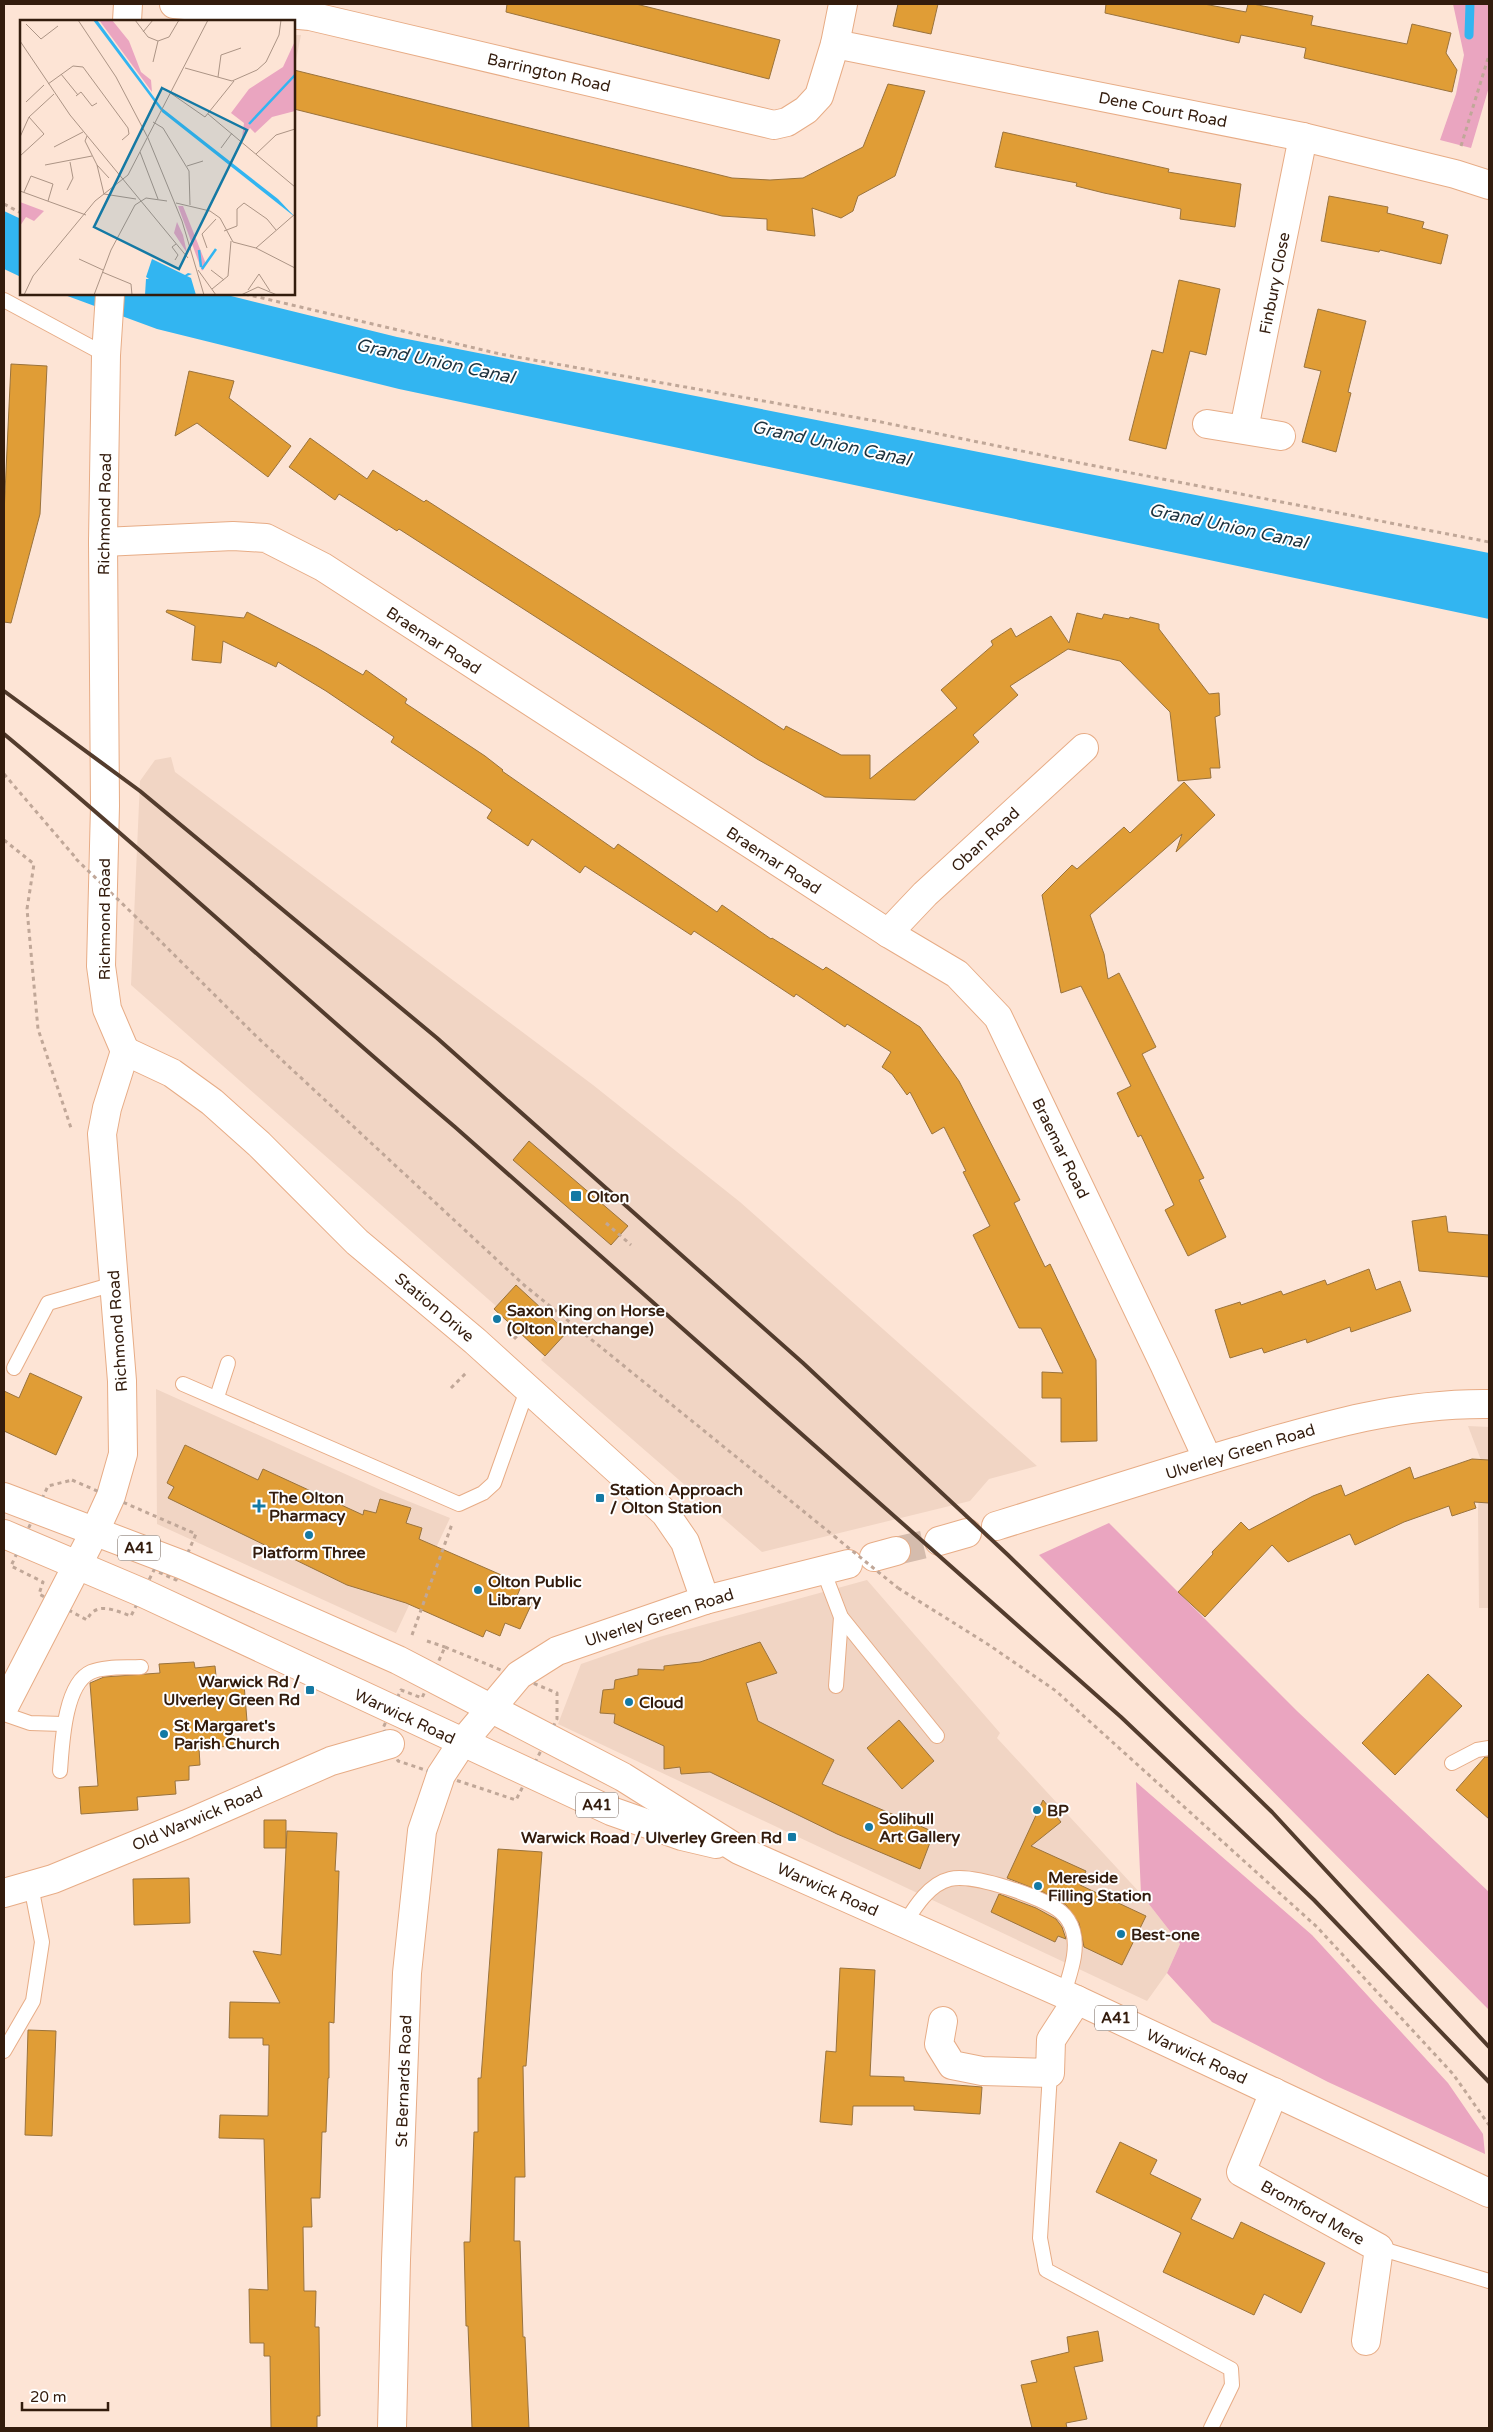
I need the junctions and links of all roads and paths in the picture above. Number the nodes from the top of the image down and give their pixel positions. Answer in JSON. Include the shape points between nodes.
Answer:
{"nodes":[{"id":1,"x":128,"y":4,"type":"edge"},
{"id":2,"x":174,"y":4,"type":"edge"},
{"id":3,"x":843,"y":4,"type":"edge"},
{"id":4,"x":127,"y":20,"type":"edge"},
{"id":5,"x":835,"y":44,"type":"junction"},
{"id":6,"x":1489,"y":56,"type":"edge"},
{"id":7,"x":1303,"y":137,"type":"junction"},
{"id":8,"x":1455,"y":174,"type":"junction"},
{"id":9,"x":1489,"y":185,"type":"edge"},
{"id":10,"x":4,"y":204,"type":"edge"},
{"id":11,"x":20,"y":212,"type":"edge"},
{"id":12,"x":249,"y":295,"type":"edge"},
{"id":13,"x":4,"y":300,"type":"edge"},
{"id":14,"x":110,"y":307,"type":"edge"},
{"id":15,"x":106,"y":356,"type":"junction"},
{"id":16,"x":1207,"y":424,"type":"dead end"},
{"id":17,"x":1244,"y":429,"type":"junction"},
{"id":18,"x":1281,"y":436,"type":"dead end"},
{"id":19,"x":103,"y":542,"type":"junction"},
{"id":20,"x":1489,"y":542,"type":"edge"},
{"id":21,"x":1084,"y":748,"type":"dead end"},
{"id":22,"x":4,"y":774,"type":"edge"},
{"id":23,"x":4,"y":840,"type":"edge"},
{"id":24,"x":888,"y":933,"type":"junction"},
{"id":25,"x":125,"y":1051,"type":"junction"},
{"id":26,"x":73,"y":1132,"type":"dead end"},
{"id":27,"x":606,"y":1222,"type":"dead end"},
{"id":28,"x":630,"y":1245,"type":"dead end"},
{"id":29,"x":114,"y":1284,"type":"junction"},
{"id":30,"x":228,"y":1363,"type":"dead end"},
{"id":31,"x":14,"y":1368,"type":"dead end"},
{"id":32,"x":463,"y":1375,"type":"dead end"},
{"id":33,"x":183,"y":1384,"type":"dead end"},
{"id":34,"x":451,"y":1388,"type":"dead end"},
{"id":35,"x":527,"y":1390,"type":"junction"},
{"id":36,"x":217,"y":1397,"type":"junction"},
{"id":37,"x":1489,"y":1404,"type":"edge"},
{"id":38,"x":1208,"y":1460,"type":"junction"},
{"id":39,"x":4,"y":1497,"type":"edge"},
{"id":40,"x":459,"y":1504,"type":"junction"},
{"id":41,"x":996,"y":1526,"type":"dead end"},
{"id":42,"x":95,"y":1531,"type":"junction"},
{"id":43,"x":967,"y":1533,"type":"dead end"},
{"id":44,"x":4,"y":1534,"type":"edge"},
{"id":45,"x":939,"y":1541,"type":"tunnel mouth"},
{"id":46,"x":77,"y":1564,"type":"junction"},
{"id":47,"x":835,"y":1567,"type":"joint"},
{"id":48,"x":705,"y":1600,"type":"junction"},
{"id":49,"x":841,"y":1617,"type":"junction"},
{"id":50,"x":445,"y":1648,"type":"dead end"},
{"id":51,"x":141,"y":1667,"type":"dead end"},
{"id":52,"x":836,"y":1686,"type":"dead end"},
{"id":53,"x":4,"y":1707,"type":"edge"},
{"id":54,"x":491,"y":1708,"type":"junction"},
{"id":55,"x":4,"y":1714,"type":"edge"},
{"id":56,"x":63,"y":1724,"type":"junction"},
{"id":57,"x":936,"y":1736,"type":"dead end"},
{"id":58,"x":462,"y":1743,"type":"junction"},
{"id":59,"x":390,"y":1744,"type":"dead end"},
{"id":60,"x":1489,"y":1748,"type":"edge"},
{"id":61,"x":1452,"y":1763,"type":"dead end"},
{"id":62,"x":60,"y":1771,"type":"dead end"},
{"id":63,"x":739,"y":1850,"type":"junction"},
{"id":64,"x":31,"y":1886,"type":"junction"},
{"id":65,"x":4,"y":1893,"type":"edge"},
{"id":66,"x":904,"y":1923,"type":"junction"},
{"id":67,"x":1070,"y":1997,"type":"junction"},
{"id":68,"x":943,"y":2021,"type":"dead end"},
{"id":69,"x":4,"y":2051,"type":"edge"},
{"id":70,"x":1050,"y":2073,"type":"junction"},
{"id":71,"x":1274,"y":2092,"type":"junction"},
{"id":72,"x":1489,"y":2125,"type":"edge"},
{"id":73,"x":1489,"y":2193,"type":"edge"},
{"id":74,"x":1379,"y":2248,"type":"junction"},
{"id":75,"x":1489,"y":2281,"type":"edge"},
{"id":76,"x":1366,"y":2341,"type":"dead end"},
{"id":77,"x":392,"y":2428,"type":"edge"},
{"id":78,"x":1211,"y":2428,"type":"edge"}],
"edges":[{"from":1,"to":4,"type":"main road"},
{"from":2,"to":5,"type":"main road","name":"Barrington Road","via":[[310,16],[774,125],[787,122],[806,110],[819,96]]},
{"from":3,"to":5,"type":"main road","name":"Barrington Road"},
{"from":5,"to":7,"type":"main road","name":"Dene Court Road"},
{"from":6,"to":8,"type":"path"},
{"from":7,"to":8,"type":"main road","name":"Dene Court Road"},
{"from":7,"to":17,"type":"main road","name":"Finbury Close"},
{"from":8,"to":9,"type":"main road","name":"Dene Court Road"},
{"from":10,"to":11,"type":"path"},
{"from":12,"to":20,"type":"path","via":[[500,354],[876,420]]},
{"from":13,"to":15,"type":"lane"},
{"from":14,"to":15,"type":"main road","name":"Richmond Road"},
{"from":15,"to":19,"type":"main road","name":"Richmond Road"},
{"from":16,"to":17,"type":"main road"},
{"from":17,"to":18,"type":"main road"},
{"from":19,"to":24,"type":"main road","name":"Braemar Road","via":[[233,536],[266,538],[289,549],[323,567]]},
{"from":19,"to":25,"type":"main road","name":"Richmond Road","via":[[106,806],[101,966],[107,1009]]},
{"from":21,"to":24,"type":"main road","name":"Oban Road","via":[[925,894]]},
{"from":22,"to":72,"type":"path","bridge":true,"via":[[76,859],[256,1036],[524,1285],[898,1588],[1056,1691],[1317,1927],[1454,2074]]},
{"from":23,"to":26,"type":"path","via":[[34,864],[27,909],[38,1029]]},
{"from":24,"to":38,"type":"main road","name":"Braemar Road","via":[[957,974],[998,1017]]},
{"from":25,"to":29,"type":"main road","name":"Richmond Road","via":[[102,1134]]},
{"from":25,"to":35,"type":"main road","name":"Station Drive","via":[[172,1073],[212,1102],[357,1242],[475,1341]]},
{"from":27,"to":28,"type":"path"},
{"from":29,"to":31,"type":"lane","via":[[48,1303]]},
{"from":29,"to":42,"type":"main road","name":"Richmond Road","via":[[122,1381],[123,1454],[111,1496]]},
{"from":30,"to":36,"type":"lane"},
{"from":32,"to":34,"type":"path"},
{"from":33,"to":36,"type":"lane"},
{"from":35,"to":40,"type":"lane","via":[[494,1483],[483,1493]]},
{"from":35,"to":48,"type":"main road","name":"Station Drive","via":[[665,1513],[685,1542]]},
{"from":36,"to":40,"type":"lane"},
{"from":37,"to":38,"type":"main road","name":"Ulverley Green Road","via":[[1462,1403],[1400,1409],[1331,1424]]},
{"from":38,"to":41,"type":"main road","name":"Ulverley Green Road"},
{"from":39,"to":42,"type":"main road","name":"Warwick Road","number":"A41"},
{"from":40,"to":50,"type":"path","via":[[411,1634]]},
{"from":42,"to":46,"type":"main road"},
{"from":42,"to":54,"type":"main road","name":"Warwick Road","number":"A41","via":[[182,1565],[398,1660]]},
{"from":43,"to":45,"type":"main road"},
{"from":44,"to":46,"type":"main road","name":"Warwick Road","number":"A41"},
{"from":46,"to":53,"type":"main road"},
{"from":46,"to":58,"type":"main road","name":"Warwick Road","number":"A41"},
{"from":47,"to":48,"type":"main road","name":"Ulverley Green Road"},
{"from":47,"to":49,"type":"lane"},
{"from":48,"to":54,"type":"main road","name":"Ulverley Green Road","via":[[557,1651],[519,1675]]},
{"from":49,"to":52,"type":"lane"},
{"from":49,"to":57,"type":"lane"},
{"from":51,"to":56,"type":"lane","via":[[96,1670],[87,1674],[78,1685]]},
{"from":54,"to":58,"type":"main road","name":"Ulverley Green Road"},
{"from":54,"to":63,"type":"main road","name":"Warwick Road","number":"A41","via":[[623,1777]]},
{"from":55,"to":56,"type":"lane","via":[[30,1722]]},
{"from":56,"to":62,"type":"lane"},
{"from":58,"to":63,"type":"main road","name":"Warwick Road","number":"A41","via":[[611,1811],[682,1836]]},
{"from":58,"to":77,"type":"main road","name":"St Bernards Road","via":[[441,1775],[422,1831],[407,1973]]},
{"from":59,"to":64,"type":"main road","name":"Old Warwick Road","via":[[331,1760],[187,1824]]},
{"from":60,"to":61,"type":"lane","via":[[1477,1750]]},
{"from":63,"to":66,"type":"main road","name":"Warwick Road","number":"A41"},
{"from":64,"to":65,"type":"main road","name":"Old Warwick Road"},
{"from":64,"to":69,"type":"lane","via":[[42,1942],[33,2001]]},
{"from":66,"to":67,"type":"main road","name":"Warwick Road","number":"A41"},
{"from":66,"to":67,"type":"lane","via":[[919,1902],[949,1879],[992,1882],[1058,1909],[1069,1921],[1075,1944]]},
{"from":67,"to":70,"type":"main road","via":[[1051,2040]]},
{"from":67,"to":71,"type":"main road","name":"Warwick Road","number":"A41"},
{"from":68,"to":70,"type":"main road","via":[[939,2044],[952,2065],[982,2071]]},
{"from":70,"to":78,"type":"lane","via":[[1040,2238],[1046,2270],[1232,2369],[1232,2385]]},
{"from":71,"to":73,"type":"main road","name":"Warwick Road","number":"A41"},
{"from":71,"to":74,"type":"main road","name":"Bromford Mere","via":[[1241,2172]]},
{"from":74,"to":75,"type":"lane"},
{"from":74,"to":76,"type":"main road","name":"Bromford Mere"}]}
